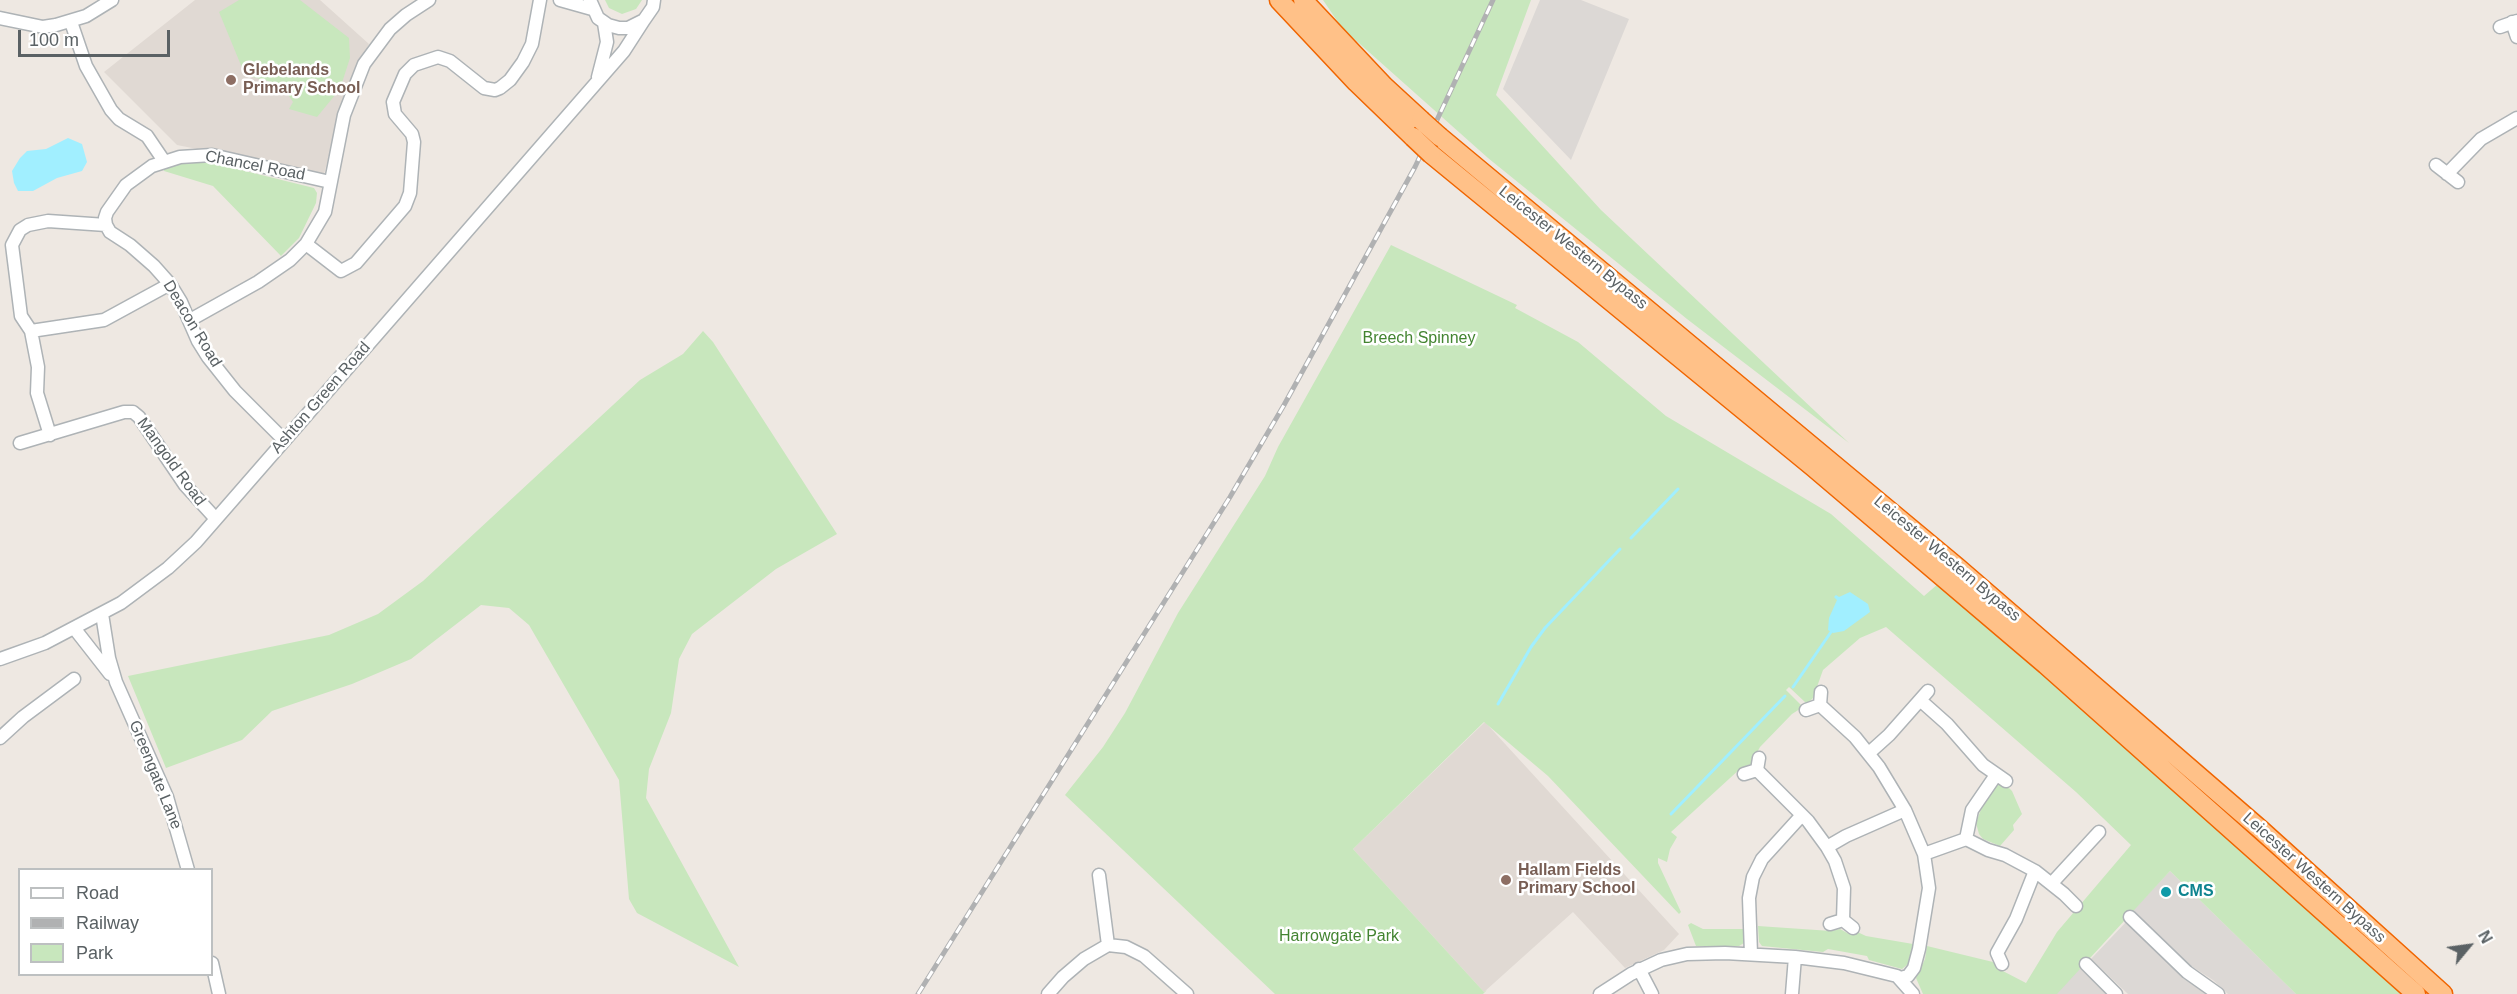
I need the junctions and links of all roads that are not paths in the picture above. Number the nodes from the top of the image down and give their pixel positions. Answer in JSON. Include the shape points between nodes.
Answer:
{"nodes":[{"id":1,"x":112,"y":0,"type":"edge"},
{"id":2,"x":429,"y":0,"type":"edge"},
{"id":3,"x":540,"y":0,"type":"edge"},
{"id":4,"x":561,"y":0,"type":"edge"},
{"id":5,"x":654,"y":0,"type":"edge"},
{"id":6,"x":1279,"y":0,"type":"edge"},
{"id":7,"x":1303,"y":0,"type":"edge"},
{"id":8,"x":591,"y":5,"type":"edge"},
{"id":9,"x":0,"y":18,"type":"edge"},
{"id":10,"x":644,"y":20,"type":"junction"},
{"id":11,"x":71,"y":22,"type":"junction"},
{"id":12,"x":2515,"y":22,"type":"edge"},
{"id":13,"x":604,"y":23,"type":"junction"},
{"id":14,"x":2500,"y":27,"type":"dead end"},
{"id":15,"x":2517,"y":37,"type":"edge"},
{"id":16,"x":597,"y":81,"type":"junction"},
{"id":17,"x":2517,"y":118,"type":"edge"},
{"id":18,"x":164,"y":161,"type":"junction"},
{"id":19,"x":2436,"y":165,"type":"dead end"},
{"id":20,"x":2447,"y":174,"type":"junction"},
{"id":21,"x":330,"y":182,"type":"junction"},
{"id":22,"x":2458,"y":182,"type":"dead end"},
{"id":23,"x":106,"y":225,"type":"junction"},
{"id":24,"x":306,"y":244,"type":"junction"},
{"id":25,"x":170,"y":284,"type":"junction"},
{"id":26,"x":190,"y":320,"type":"junction"},
{"id":27,"x":31,"y":331,"type":"junction"},
{"id":28,"x":50,"y":435,"type":"junction"},
{"id":29,"x":284,"y":440,"type":"junction"},
{"id":30,"x":20,"y":443,"type":"dead end"},
{"id":31,"x":216,"y":519,"type":"junction"},
{"id":32,"x":102,"y":614,"type":"junction"},
{"id":33,"x":74,"y":628,"type":"junction"},
{"id":34,"x":0,"y":659,"type":"edge"},
{"id":35,"x":74,"y":680,"type":"dead end"},
{"id":36,"x":116,"y":682,"type":"junction"},
{"id":37,"x":1806,"y":710,"type":"dead end"},
{"id":38,"x":0,"y":738,"type":"edge"},
{"id":39,"x":1869,"y":753,"type":"junction"},
{"id":40,"x":1744,"y":774,"type":"dead end"},
{"id":41,"x":1905,"y":810,"type":"junction"},
{"id":42,"x":1802,"y":815,"type":"junction"},
{"id":43,"x":2101,"y":830,"type":"dead end"},
{"id":44,"x":1966,"y":839,"type":"junction"},
{"id":45,"x":1827,"y":848,"type":"junction"},
{"id":46,"x":1924,"y":854,"type":"junction"},
{"id":47,"x":187,"y":868,"type":"edge"},
{"id":48,"x":2035,"y":871,"type":"junction"},
{"id":49,"x":1099,"y":873,"type":"dead end"},
{"id":50,"x":2052,"y":883,"type":"junction"},
{"id":51,"x":2076,"y":906,"type":"dead end"},
{"id":52,"x":2130,"y":917,"type":"dead end"},
{"id":53,"x":1830,"y":924,"type":"dead end"},
{"id":54,"x":1108,"y":945,"type":"junction"},
{"id":55,"x":1752,"y":954,"type":"junction"},
{"id":56,"x":1795,"y":957,"type":"junction"},
{"id":57,"x":2000,"y":959,"type":"dead end"},
{"id":58,"x":2086,"y":964,"type":"dead end"},
{"id":59,"x":213,"y":967,"type":"edge"},
{"id":60,"x":1639,"y":969,"type":"junction"},
{"id":61,"x":1900,"y":978,"type":"junction"},
{"id":62,"x":219,"y":994,"type":"edge"},
{"id":63,"x":1048,"y":994,"type":"edge"},
{"id":64,"x":1187,"y":994,"type":"edge"},
{"id":65,"x":1600,"y":994,"type":"edge"},
{"id":66,"x":1652,"y":994,"type":"edge"},
{"id":67,"x":1792,"y":994,"type":"edge"},
{"id":68,"x":1913,"y":994,"type":"edge"},
{"id":69,"x":2116,"y":994,"type":"edge"},
{"id":70,"x":2218,"y":994,"type":"edge"},
{"id":71,"x":2416,"y":994,"type":"edge"},
{"id":72,"x":2443,"y":994,"type":"edge"}],
"edges":[{"from":1,"to":11,"type":"street"},
{"from":2,"to":21,"type":"street","via":[[390,29],[364,64],[344,116]]},
{"from":3,"to":24,"type":"street","via":[[532,44],[523,62],[496,95],[450,61],[438,57],[414,65],[398,87],[393,102],[395,114],[417,130],[410,193],[405,206],[356,263],[341,271]]},
{"from":4,"to":8,"type":"street"},
{"from":5,"to":10,"type":"street","name":"Ashton Green Road"},
{"from":6,"to":71,"type":"highway","name":"Leicester Western Bypass","bridge":true,"via":[[1431,154],[1813,467],[2046,665]]},
{"from":7,"to":72,"type":"highway","name":"Leicester Western Bypass","bridge":true,"via":[[1384,86],[1440,137],[1957,567]]},
{"from":8,"to":13,"type":"street"},
{"from":9,"to":11,"type":"street","via":[[43,27]]},
{"from":10,"to":13,"type":"street","via":[[628,28]]},
{"from":10,"to":16,"type":"street","name":"Ashton Green Road","via":[[624,51]]},
{"from":11,"to":18,"type":"street","via":[[86,66],[111,110],[147,136]]},
{"from":12,"to":14,"type":"street"},
{"from":12,"to":15,"type":"street"},
{"from":13,"to":16,"type":"street","name":"Ashton Green Road","via":[[607,42]]},
{"from":16,"to":29,"type":"street","name":"Ashton Green Road"},
{"from":17,"to":20,"type":"street","via":[[2481,139]]},
{"from":18,"to":21,"type":"street","name":"Chancel Road","via":[[194,154],[212,155]]},
{"from":18,"to":23,"type":"street","name":"Chancel Road","via":[[145,170],[120,192],[107,212]]},
{"from":19,"to":20,"type":"street"},
{"from":20,"to":22,"type":"street"},
{"from":21,"to":24,"type":"street","via":[[325,212]]},
{"from":23,"to":25,"type":"street","name":"Deacon Road"},
{"from":23,"to":27,"type":"street","via":[[38,222],[14,237],[12,255],[21,316]]},
{"from":24,"to":26,"type":"street","via":[[258,282]]},
{"from":25,"to":26,"type":"street","name":"Deacon Road"},
{"from":25,"to":27,"type":"street","via":[[105,320]]},
{"from":26,"to":29,"type":"street","name":"Deacon Road","via":[[198,341],[235,391]]},
{"from":27,"to":28,"type":"street","via":[[38,367],[37,393]]},
{"from":28,"to":30,"type":"street","name":"Mangold Road"},
{"from":28,"to":31,"type":"street","name":"Mangold Road","via":[[124,412],[135,413],[183,483]]},
{"from":29,"to":31,"type":"street","name":"Ashton Green Road"},
{"from":31,"to":32,"type":"street","name":"Ashton Green Road","via":[[168,568]]},
{"from":32,"to":33,"type":"street","name":"Ashton Green Road"},
{"from":32,"to":36,"type":"street","name":"Greengate Lane"},
{"from":33,"to":34,"type":"street","name":"Ashton Green Road"},
{"from":33,"to":36,"type":"street","name":"Greengate Lane"},
{"from":35,"to":38,"type":"street"},
{"from":36,"to":47,"type":"street","name":"Greengate Lane","via":[[167,797]]},
{"from":37,"to":39,"type":"street","via":[[1820,698]]},
{"from":39,"to":41,"type":"street"},
{"from":39,"to":44,"type":"street","via":[[1924,696],[2001,778],[1978,799]]},
{"from":40,"to":42,"type":"street","via":[[1758,764]]},
{"from":41,"to":45,"type":"street"},
{"from":41,"to":46,"type":"street"},
{"from":42,"to":45,"type":"street"},
{"from":42,"to":55,"type":"street","via":[[1762,859],[1753,877],[1749,898]]},
{"from":43,"to":50,"type":"street"},
{"from":44,"to":46,"type":"street"},
{"from":44,"to":48,"type":"street"},
{"from":45,"to":53,"type":"street","via":[[1844,888],[1848,924]]},
{"from":46,"to":61,"type":"street","via":[[1929,888],[1919,950],[1914,968],[1908,976]]},
{"from":48,"to":50,"type":"street"},
{"from":48,"to":57,"type":"street"},
{"from":49,"to":54,"type":"street"},
{"from":50,"to":51,"type":"street"},
{"from":52,"to":70,"type":"street","via":[[2187,972]]},
{"from":54,"to":63,"type":"street","via":[[1084,959]]},
{"from":54,"to":64,"type":"street","via":[[1126,947],[1144,956]]},
{"from":55,"to":56,"type":"street"},
{"from":55,"to":60,"type":"street","via":[[1678,955]]},
{"from":56,"to":61,"type":"street","via":[[1844,963]]},
{"from":56,"to":67,"type":"street"},
{"from":58,"to":69,"type":"street"},
{"from":59,"to":62,"type":"street"},
{"from":60,"to":65,"type":"street"},
{"from":60,"to":66,"type":"street"},
{"from":61,"to":68,"type":"street"}]}
